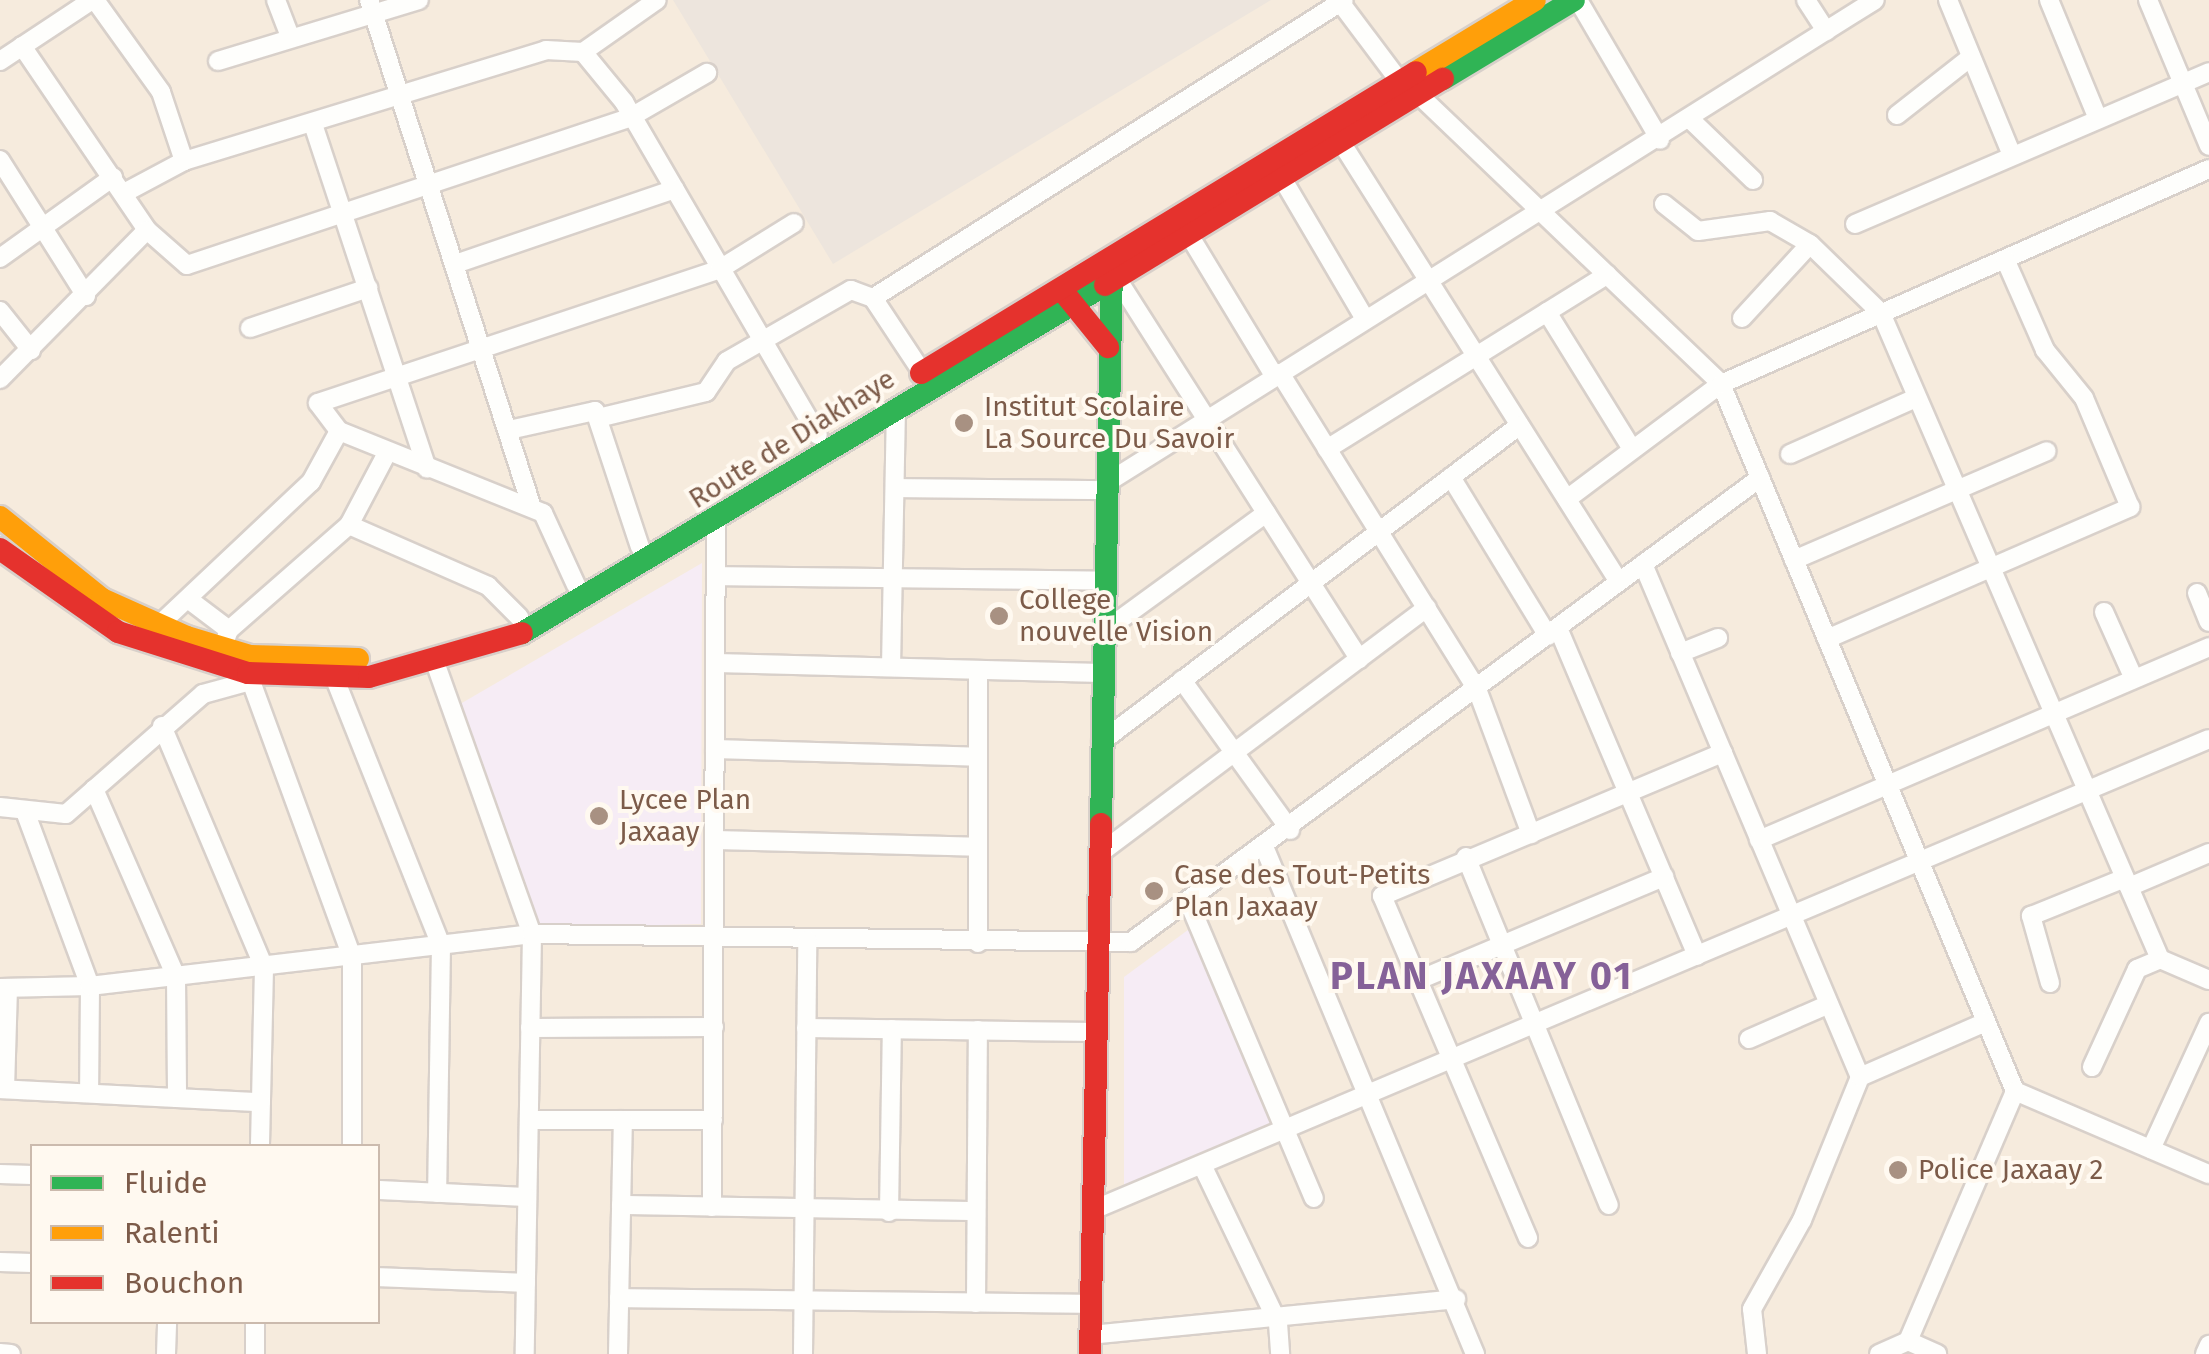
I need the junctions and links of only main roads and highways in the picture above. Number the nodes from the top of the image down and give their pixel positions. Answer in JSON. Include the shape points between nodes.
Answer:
{"nodes":[{"id":1,"x":1536,"y":0,"type":"edge"},
{"id":2,"x":1576,"y":0,"type":"edge"},
{"id":3,"x":1409,"y":89,"type":"junction"},
{"id":4,"x":1113,"y":267,"type":"junction"},
{"id":5,"x":1065,"y":296,"type":"junction"},
{"id":6,"x":1108,"y":347,"type":"junction"},
{"id":7,"x":0,"y":517,"type":"edge"},
{"id":8,"x":4,"y":558,"type":"edge"},
{"id":9,"x":1090,"y":1345,"type":"edge"}],
"edges":[{"from":1,"to":3,"type":"main road","name":"Route de Diakhaye"},
{"from":2,"to":3,"type":"main road","name":"Route de Diakhaye"},
{"from":3,"to":4,"type":"main road","name":"Route de Diakhaye"},
{"from":3,"to":4,"type":"main road","name":"Route de Diakhaye","via":[[1341,142],[1189,235]]},
{"from":4,"to":5,"type":"main road","name":"Route de Diakhaye"},
{"from":4,"to":6,"type":"main road"},
{"from":5,"to":6,"type":"main road"},
{"from":5,"to":7,"type":"main road","name":"Route de Diakhaye","via":[[922,372],[520,617],[380,658],[158,626],[82,586]]},
{"from":5,"to":8,"type":"main road","name":"Route de Diakhaye","via":[[896,410],[528,633],[436,666],[336,679],[248,678],[118,632]]},
{"from":6,"to":9,"type":"main road"}]}
